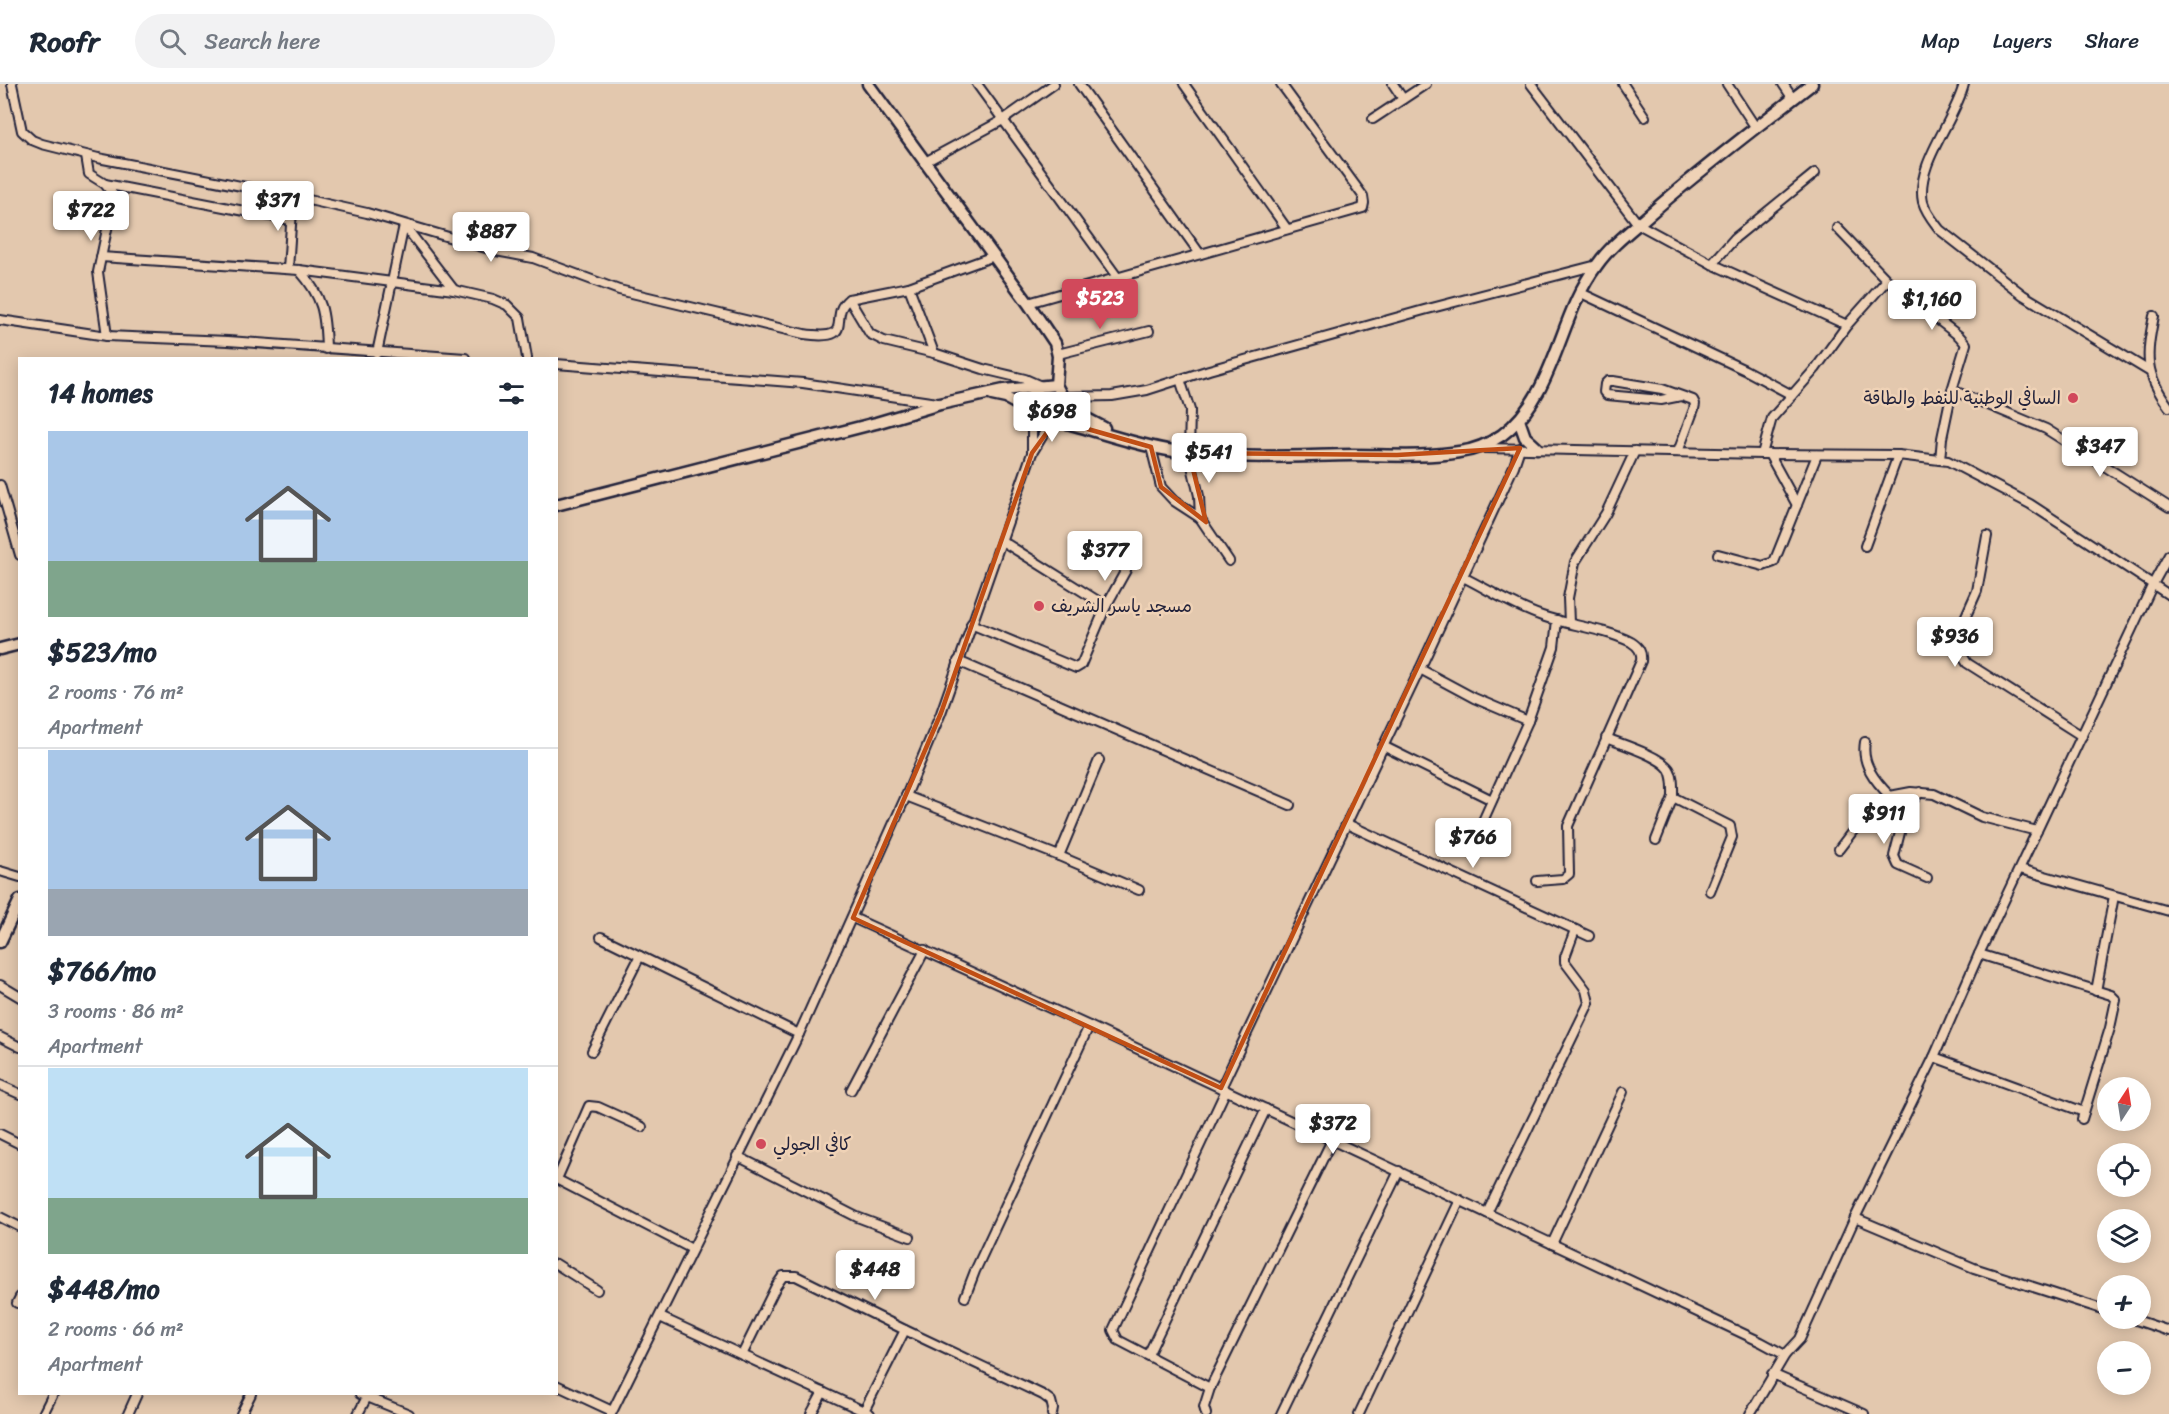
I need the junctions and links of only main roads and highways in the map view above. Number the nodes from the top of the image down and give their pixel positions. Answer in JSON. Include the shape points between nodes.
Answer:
{"nodes":[{"id":1,"x":868,"y":84,"type":"edge"},
{"id":2,"x":1812,"y":84,"type":"edge"},
{"id":3,"x":1056,"y":385,"type":"junction"},
{"id":4,"x":1040,"y":387,"type":"junction"},
{"id":5,"x":983,"y":394,"type":"junction"},
{"id":6,"x":1064,"y":399,"type":"junction"},
{"id":7,"x":1031,"y":413,"type":"junction"},
{"id":8,"x":1519,"y":420,"type":"junction"},
{"id":9,"x":1054,"y":421,"type":"junction"},
{"id":10,"x":1120,"y":437,"type":"junction"},
{"id":11,"x":1537,"y":448,"type":"road end"},
{"id":12,"x":558,"y":504,"type":"edge"},
{"id":13,"x":18,"y":645,"type":"edge"},
{"id":14,"x":0,"y":650,"type":"edge"},
{"id":15,"x":18,"y":904,"type":"edge"},
{"id":16,"x":0,"y":942,"type":"edge"}],
"edges":[{"from":1,"to":3,"type":"main road","via":[[1055,343]]},
{"from":2,"to":8,"type":"main road","via":[[1638,224],[1597,265],[1540,389]]},
{"from":3,"to":4,"type":"main road"},
{"from":3,"to":6,"type":"main road"},
{"from":4,"to":5,"type":"main road"},
{"from":4,"to":7,"type":"main road","via":[[1029,401]]},
{"from":5,"to":7,"type":"main road","via":[[1006,398]]},
{"from":5,"to":12,"type":"main road"},
{"from":6,"to":9,"type":"main road","via":[[1063,412]]},
{"from":6,"to":10,"type":"main road","via":[[1085,418]]},
{"from":7,"to":9,"type":"main road","via":[[1041,421]]},
{"from":8,"to":10,"type":"main road","via":[[1479,448],[1456,453],[1189,453]]},
{"from":8,"to":11,"type":"main road","via":[[1525,437]]},
{"from":9,"to":10,"type":"main road"},
{"from":13,"to":14,"type":"main road"},
{"from":15,"to":16,"type":"main road"}]}
